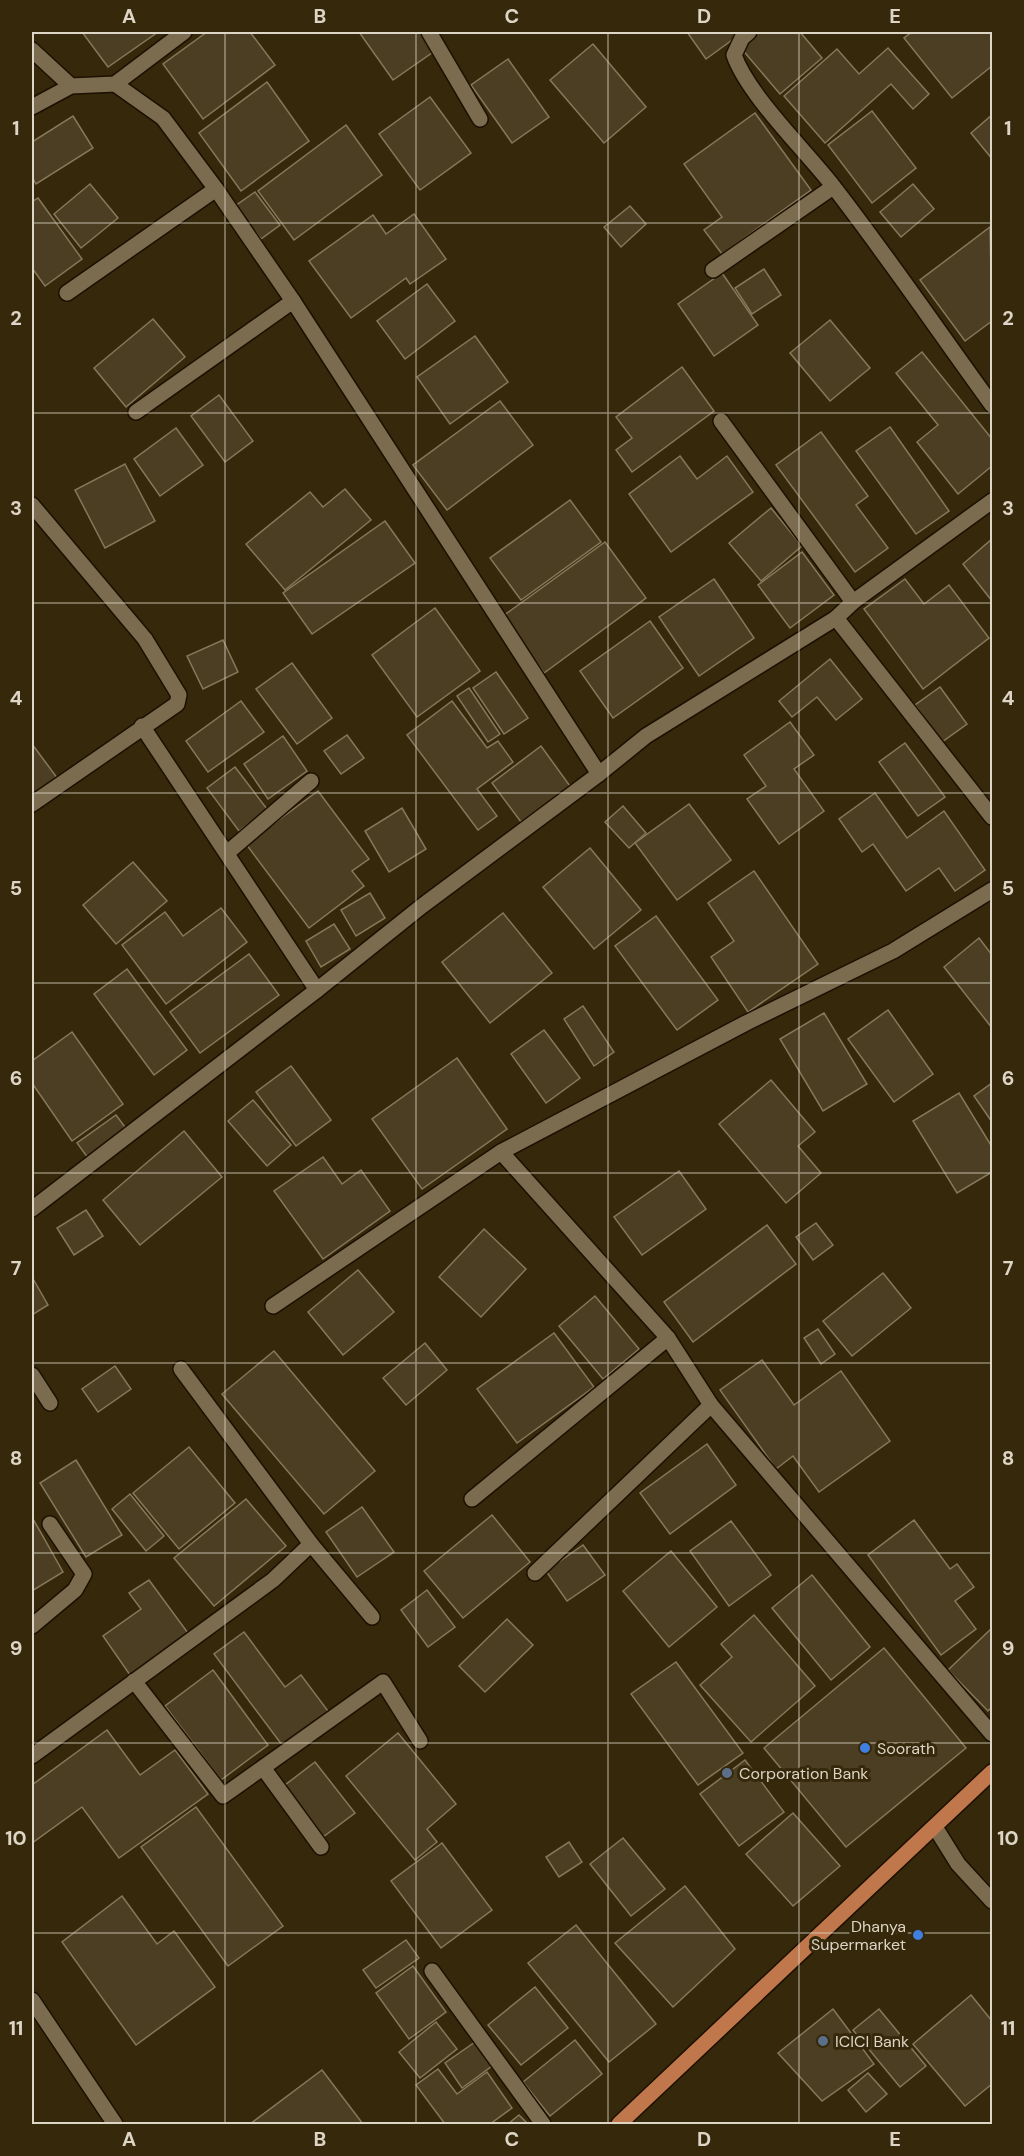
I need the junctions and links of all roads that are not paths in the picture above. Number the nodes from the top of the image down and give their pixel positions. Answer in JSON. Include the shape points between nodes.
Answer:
{"nodes":[{"id":1,"x":184,"y":32,"type":"edge"},
{"id":2,"x":429,"y":32,"type":"edge"},
{"id":3,"x":749,"y":32,"type":"edge"},
{"id":4,"x":32,"y":50,"type":"edge"},
{"id":5,"x":115,"y":84,"type":"junction"},
{"id":6,"x":71,"y":86,"type":"junction"},
{"id":7,"x":32,"y":107,"type":"edge"},
{"id":8,"x":480,"y":119,"type":"dead end"},
{"id":9,"x":833,"y":187,"type":"junction"},
{"id":10,"x":216,"y":189,"type":"junction"},
{"id":11,"x":713,"y":270,"type":"dead end"},
{"id":12,"x":67,"y":293,"type":"dead end"},
{"id":13,"x":293,"y":301,"type":"junction"},
{"id":14,"x":993,"y":405,"type":"edge"},
{"id":15,"x":136,"y":412,"type":"dead end"},
{"id":16,"x":721,"y":422,"type":"dead end"},
{"id":17,"x":993,"y":501,"type":"edge"},
{"id":18,"x":32,"y":505,"type":"edge"},
{"id":19,"x":853,"y":602,"type":"junction"},
{"id":20,"x":836,"y":618,"type":"junction"},
{"id":21,"x":142,"y":726,"type":"junction"},
{"id":22,"x":599,"y":774,"type":"junction"},
{"id":23,"x":311,"y":781,"type":"dead end"},
{"id":24,"x":32,"y":804,"type":"edge"},
{"id":25,"x":993,"y":817,"type":"edge"},
{"id":26,"x":227,"y":854,"type":"junction"},
{"id":27,"x":993,"y":890,"type":"edge"},
{"id":28,"x":317,"y":990,"type":"junction"},
{"id":29,"x":501,"y":1152,"type":"junction"},
{"id":30,"x":32,"y":1209,"type":"edge"},
{"id":31,"x":273,"y":1306,"type":"dead end"},
{"id":32,"x":668,"y":1338,"type":"junction"},
{"id":33,"x":181,"y":1369,"type":"dead end"},
{"id":34,"x":32,"y":1375,"type":"edge"},
{"id":35,"x":50,"y":1403,"type":"dead end"},
{"id":36,"x":711,"y":1405,"type":"junction"},
{"id":37,"x":472,"y":1499,"type":"dead end"},
{"id":38,"x":50,"y":1524,"type":"dead end"},
{"id":39,"x":311,"y":1544,"type":"junction"},
{"id":40,"x":535,"y":1573,"type":"dead end"},
{"id":41,"x":372,"y":1617,"type":"dead end"},
{"id":42,"x":32,"y":1626,"type":"edge"},
{"id":43,"x":134,"y":1681,"type":"junction"},
{"id":44,"x":993,"y":1734,"type":"edge"},
{"id":45,"x":420,"y":1741,"type":"dead end"},
{"id":46,"x":32,"y":1756,"type":"edge"},
{"id":47,"x":264,"y":1769,"type":"junction"},
{"id":48,"x":993,"y":1772,"type":"edge"},
{"id":49,"x":935,"y":1827,"type":"junction"},
{"id":50,"x":321,"y":1848,"type":"dead end"},
{"id":51,"x":993,"y":1901,"type":"edge"},
{"id":52,"x":432,"y":1971,"type":"dead end"},
{"id":53,"x":32,"y":2000,"type":"edge"},
{"id":54,"x":115,"y":2124,"type":"edge"},
{"id":55,"x":543,"y":2124,"type":"edge"},
{"id":56,"x":619,"y":2124,"type":"edge"}],
"edges":[{"from":1,"to":5,"type":"street"},
{"from":2,"to":8,"type":"street"},
{"from":3,"to":9,"type":"street","via":[[734,55],[737,64]]},
{"from":4,"to":6,"type":"street"},
{"from":5,"to":6,"type":"street"},
{"from":5,"to":10,"type":"street","via":[[163,118]]},
{"from":6,"to":7,"type":"street"},
{"from":9,"to":11,"type":"street"},
{"from":9,"to":14,"type":"street"},
{"from":10,"to":12,"type":"street"},
{"from":10,"to":13,"type":"street"},
{"from":13,"to":15,"type":"street"},
{"from":13,"to":22,"type":"street"},
{"from":16,"to":19,"type":"street"},
{"from":17,"to":19,"type":"street"},
{"from":18,"to":21,"type":"street","via":[[145,639],[176,686],[180,695],[177,704]]},
{"from":19,"to":20,"type":"street"},
{"from":20,"to":22,"type":"street","via":[[646,736]]},
{"from":20,"to":25,"type":"street"},
{"from":21,"to":24,"type":"street"},
{"from":21,"to":26,"type":"street"},
{"from":22,"to":28,"type":"street"},
{"from":23,"to":26,"type":"street"},
{"from":26,"to":28,"type":"street"},
{"from":27,"to":29,"type":"street","via":[[893,951],[736,1028]]},
{"from":28,"to":30,"type":"street"},
{"from":29,"to":31,"type":"street"},
{"from":29,"to":32,"type":"street"},
{"from":32,"to":36,"type":"street"},
{"from":32,"to":37,"type":"street"},
{"from":33,"to":39,"type":"street"},
{"from":34,"to":35,"type":"street"},
{"from":36,"to":40,"type":"street"},
{"from":36,"to":44,"type":"street"},
{"from":38,"to":42,"type":"street","via":[[84,1574],[75,1590]]},
{"from":39,"to":41,"type":"street"},
{"from":39,"to":43,"type":"street","via":[[273,1580]]},
{"from":43,"to":46,"type":"street"},
{"from":43,"to":47,"type":"street","via":[[223,1796]]},
{"from":45,"to":47,"type":"street","via":[[383,1682]]},
{"from":47,"to":50,"type":"street"},
{"from":48,"to":49,"type":"main road"},
{"from":49,"to":51,"type":"street","via":[[958,1864]]},
{"from":49,"to":56,"type":"main road"},
{"from":52,"to":55,"type":"street"},
{"from":53,"to":54,"type":"street"}]}
